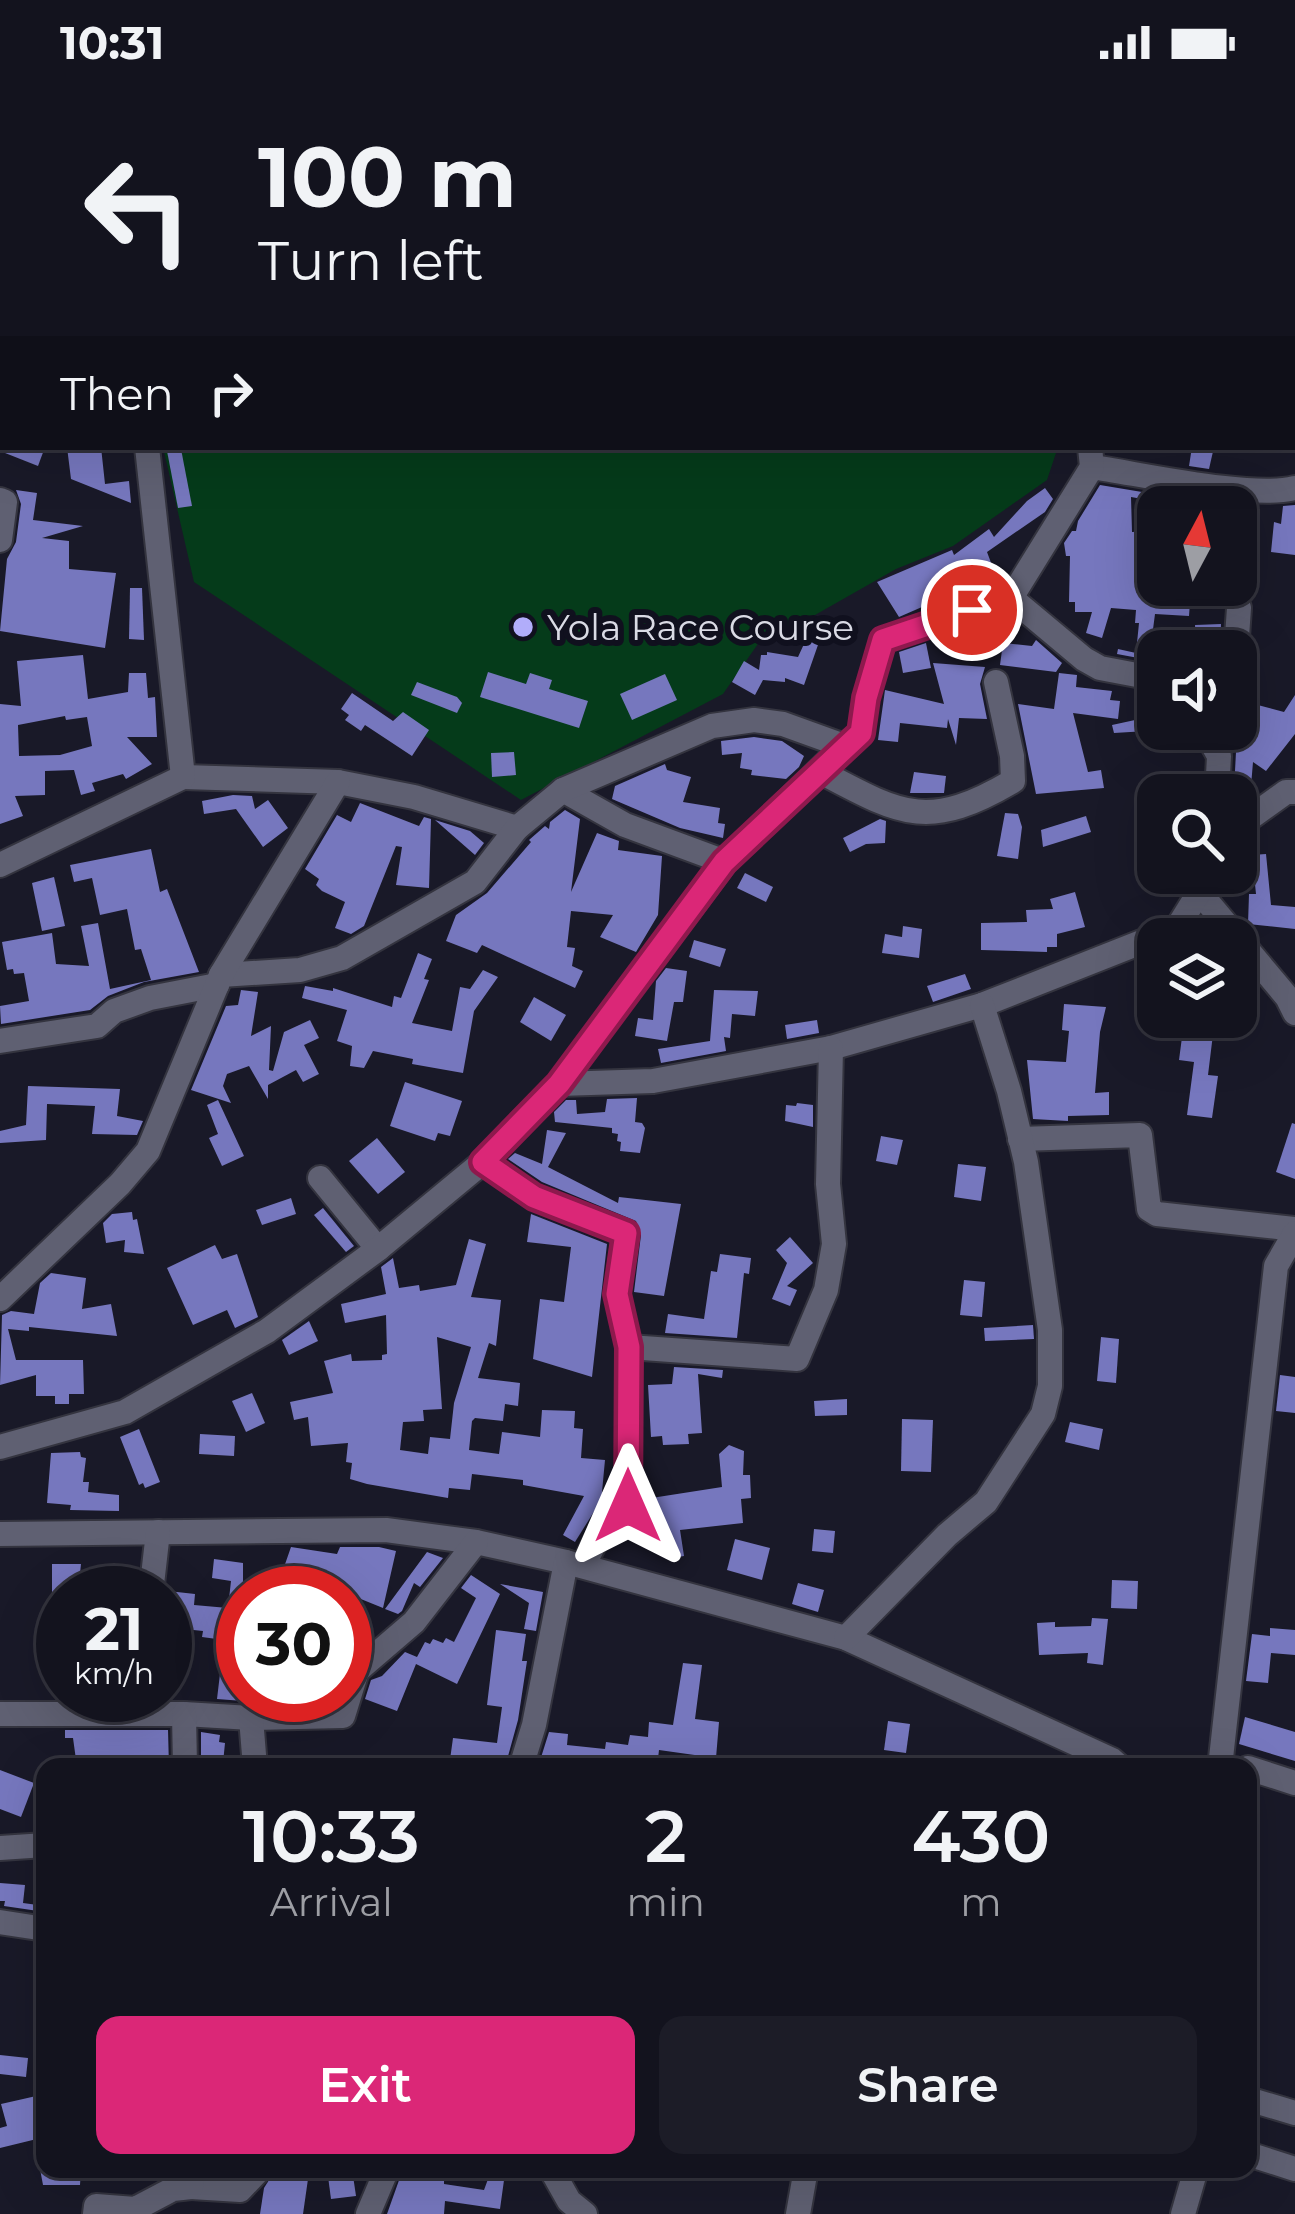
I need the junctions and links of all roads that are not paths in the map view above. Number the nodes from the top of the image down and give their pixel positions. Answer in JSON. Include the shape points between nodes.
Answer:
{"nodes":[{"id":1,"x":147,"y":450,"type":"edge"},
{"id":2,"x":1091,"y":457,"type":"edge"},
{"id":3,"x":1295,"y":488,"type":"edge"},
{"id":4,"x":0,"y":500,"type":"edge"},
{"id":5,"x":0,"y":540,"type":"edge"},
{"id":6,"x":1011,"y":598,"type":"junction"},
{"id":7,"x":1239,"y":608,"type":"dead end"},
{"id":8,"x":1237,"y":630,"type":"edge"},
{"id":9,"x":1137,"y":675,"type":"edge"},
{"id":10,"x":996,"y":682,"type":"dead end"},
{"id":11,"x":844,"y":746,"type":"junction"},
{"id":12,"x":1216,"y":750,"type":"edge"},
{"id":13,"x":1221,"y":750,"type":"edge"},
{"id":14,"x":1220,"y":756,"type":"junction"},
{"id":15,"x":821,"y":772,"type":"junction"},
{"id":16,"x":1219,"y":774,"type":"edge"},
{"id":17,"x":183,"y":777,"type":"junction"},
{"id":18,"x":338,"y":782,"type":"junction"},
{"id":19,"x":1292,"y":788,"type":"edge"},
{"id":20,"x":563,"y":790,"type":"junction"},
{"id":21,"x":1257,"y":813,"type":"edge"},
{"id":22,"x":517,"y":828,"type":"junction"},
{"id":23,"x":724,"y":862,"type":"junction"},
{"id":24,"x":0,"y":866,"type":"edge"},
{"id":25,"x":1198,"y":894,"type":"edge"},
{"id":26,"x":1213,"y":894,"type":"edge"},
{"id":27,"x":219,"y":980,"type":"junction"},
{"id":28,"x":982,"y":1005,"type":"junction"},
{"id":29,"x":1295,"y":1013,"type":"edge"},
{"id":30,"x":0,"y":1041,"type":"edge"},
{"id":31,"x":831,"y":1048,"type":"junction"},
{"id":32,"x":559,"y":1084,"type":"junction"},
{"id":33,"x":1020,"y":1139,"type":"junction"},
{"id":34,"x":483,"y":1162,"type":"junction"},
{"id":35,"x":320,"y":1178,"type":"dead end"},
{"id":36,"x":1295,"y":1231,"type":"edge"},
{"id":37,"x":378,"y":1250,"type":"junction"},
{"id":38,"x":0,"y":1299,"type":"edge"},
{"id":39,"x":629,"y":1347,"type":"junction"},
{"id":40,"x":0,"y":1447,"type":"edge"},
{"id":41,"x":158,"y":1532,"type":"junction"},
{"id":42,"x":0,"y":1534,"type":"edge"},
{"id":43,"x":476,"y":1542,"type":"junction"},
{"id":44,"x":575,"y":1564,"type":"junction"},
{"id":45,"x":154,"y":1566,"type":"edge"},
{"id":46,"x":845,"y":1638,"type":"junction"},
{"id":47,"x":372,"y":1658,"type":"edge"},
{"id":48,"x":36,"y":1712,"type":"edge"},
{"id":49,"x":0,"y":1714,"type":"edge"},
{"id":50,"x":184,"y":1722,"type":"edge"},
{"id":51,"x":250,"y":1722,"type":"edge"},
{"id":52,"x":185,"y":1758,"type":"edge"},
{"id":53,"x":254,"y":1758,"type":"edge"},
{"id":54,"x":524,"y":1758,"type":"edge"},
{"id":55,"x":1108,"y":1758,"type":"edge"},
{"id":56,"x":1234,"y":1758,"type":"edge"},
{"id":57,"x":1257,"y":1773,"type":"edge"},
{"id":58,"x":1295,"y":1783,"type":"edge"},
{"id":59,"x":36,"y":1846,"type":"edge"},
{"id":60,"x":0,"y":1848,"type":"edge"},
{"id":61,"x":0,"y":1922,"type":"edge"},
{"id":62,"x":36,"y":1928,"type":"edge"},
{"id":63,"x":1257,"y":2102,"type":"edge"},
{"id":64,"x":1295,"y":2113,"type":"edge"},
{"id":65,"x":1257,"y":2157,"type":"edge"},
{"id":66,"x":1295,"y":2169,"type":"edge"},
{"id":67,"x":192,"y":2178,"type":"edge"},
{"id":68,"x":252,"y":2178,"type":"edge"},
{"id":69,"x":383,"y":2178,"type":"edge"},
{"id":70,"x":556,"y":2178,"type":"edge"},
{"id":71,"x":804,"y":2178,"type":"edge"},
{"id":72,"x":1194,"y":2178,"type":"edge"},
{"id":73,"x":95,"y":2214,"type":"edge"},
{"id":74,"x":368,"y":2214,"type":"edge"},
{"id":75,"x":585,"y":2214,"type":"edge"},
{"id":76,"x":798,"y":2214,"type":"edge"},
{"id":77,"x":1184,"y":2214,"type":"edge"}],
"edges":[{"from":1,"to":17,"type":"street"},
{"from":2,"to":3,"type":"street","via":[[1217,485]]},
{"from":2,"to":6,"type":"street"},
{"from":4,"to":5,"type":"street"},
{"from":6,"to":9,"type":"street","via":[[1084,659]]},
{"from":6,"to":11,"type":"street","via":[[883,640],[861,733]]},
{"from":7,"to":8,"type":"street"},
{"from":10,"to":15,"type":"street","via":[[1013,782],[991,794],[914,813]]},
{"from":11,"to":15,"type":"street"},
{"from":11,"to":20,"type":"street","via":[[783,724],[712,726]]},
{"from":12,"to":14,"type":"street"},
{"from":13,"to":14,"type":"street"},
{"from":14,"to":16,"type":"street"},
{"from":15,"to":23,"type":"street"},
{"from":17,"to":18,"type":"street"},
{"from":17,"to":24,"type":"street"},
{"from":18,"to":22,"type":"street"},
{"from":18,"to":27,"type":"street"},
{"from":19,"to":21,"type":"street"},
{"from":20,"to":22,"type":"street"},
{"from":20,"to":23,"type":"street","via":[[625,825]]},
{"from":22,"to":27,"type":"street","via":[[475,882],[342,958]]},
{"from":23,"to":32,"type":"street"},
{"from":25,"to":28,"type":"street","via":[[1177,928]]},
{"from":26,"to":29,"type":"street"},
{"from":27,"to":30,"type":"street","via":[[114,1011],[97,1026]]},
{"from":27,"to":38,"type":"street","via":[[148,1150]]},
{"from":28,"to":31,"type":"street"},
{"from":28,"to":33,"type":"street"},
{"from":31,"to":32,"type":"street","via":[[652,1081]]},
{"from":31,"to":39,"type":"street","via":[[834,1244],[826,1290],[797,1359]]},
{"from":32,"to":34,"type":"street"},
{"from":33,"to":36,"type":"street","via":[[1140,1135],[1149,1208],[1157,1214]]},
{"from":33,"to":46,"type":"street","via":[[1049,1330],[1043,1414],[986,1502]]},
{"from":34,"to":37,"type":"street"},
{"from":34,"to":39,"type":"street","via":[[534,1197],[626,1233],[617,1294]]},
{"from":35,"to":37,"type":"street"},
{"from":36,"to":56,"type":"street","via":[[1276,1266]]},
{"from":37,"to":40,"type":"street","via":[[267,1331],[125,1412]]},
{"from":39,"to":44,"type":"street","via":[[628,1506],[608,1516]]},
{"from":41,"to":42,"type":"street"},
{"from":41,"to":43,"type":"street","via":[[386,1530]]},
{"from":41,"to":45,"type":"street"},
{"from":43,"to":44,"type":"street"},
{"from":43,"to":47,"type":"street","via":[[414,1622]]},
{"from":44,"to":46,"type":"street"},
{"from":44,"to":54,"type":"street"},
{"from":46,"to":55,"type":"street"},
{"from":48,"to":49,"type":"street"},
{"from":50,"to":52,"type":"street"},
{"from":51,"to":53,"type":"street"},
{"from":57,"to":58,"type":"street"},
{"from":59,"to":60,"type":"street"},
{"from":61,"to":62,"type":"street"},
{"from":63,"to":64,"type":"street"},
{"from":65,"to":66,"type":"street"},
{"from":67,"to":68,"type":"street","via":[[240,2191]]},
{"from":67,"to":73,"type":"street","via":[[135,2209],[96,2206]]},
{"from":69,"to":74,"type":"street"},
{"from":70,"to":75,"type":"street"},
{"from":71,"to":76,"type":"street"},
{"from":72,"to":77,"type":"street"}]}
